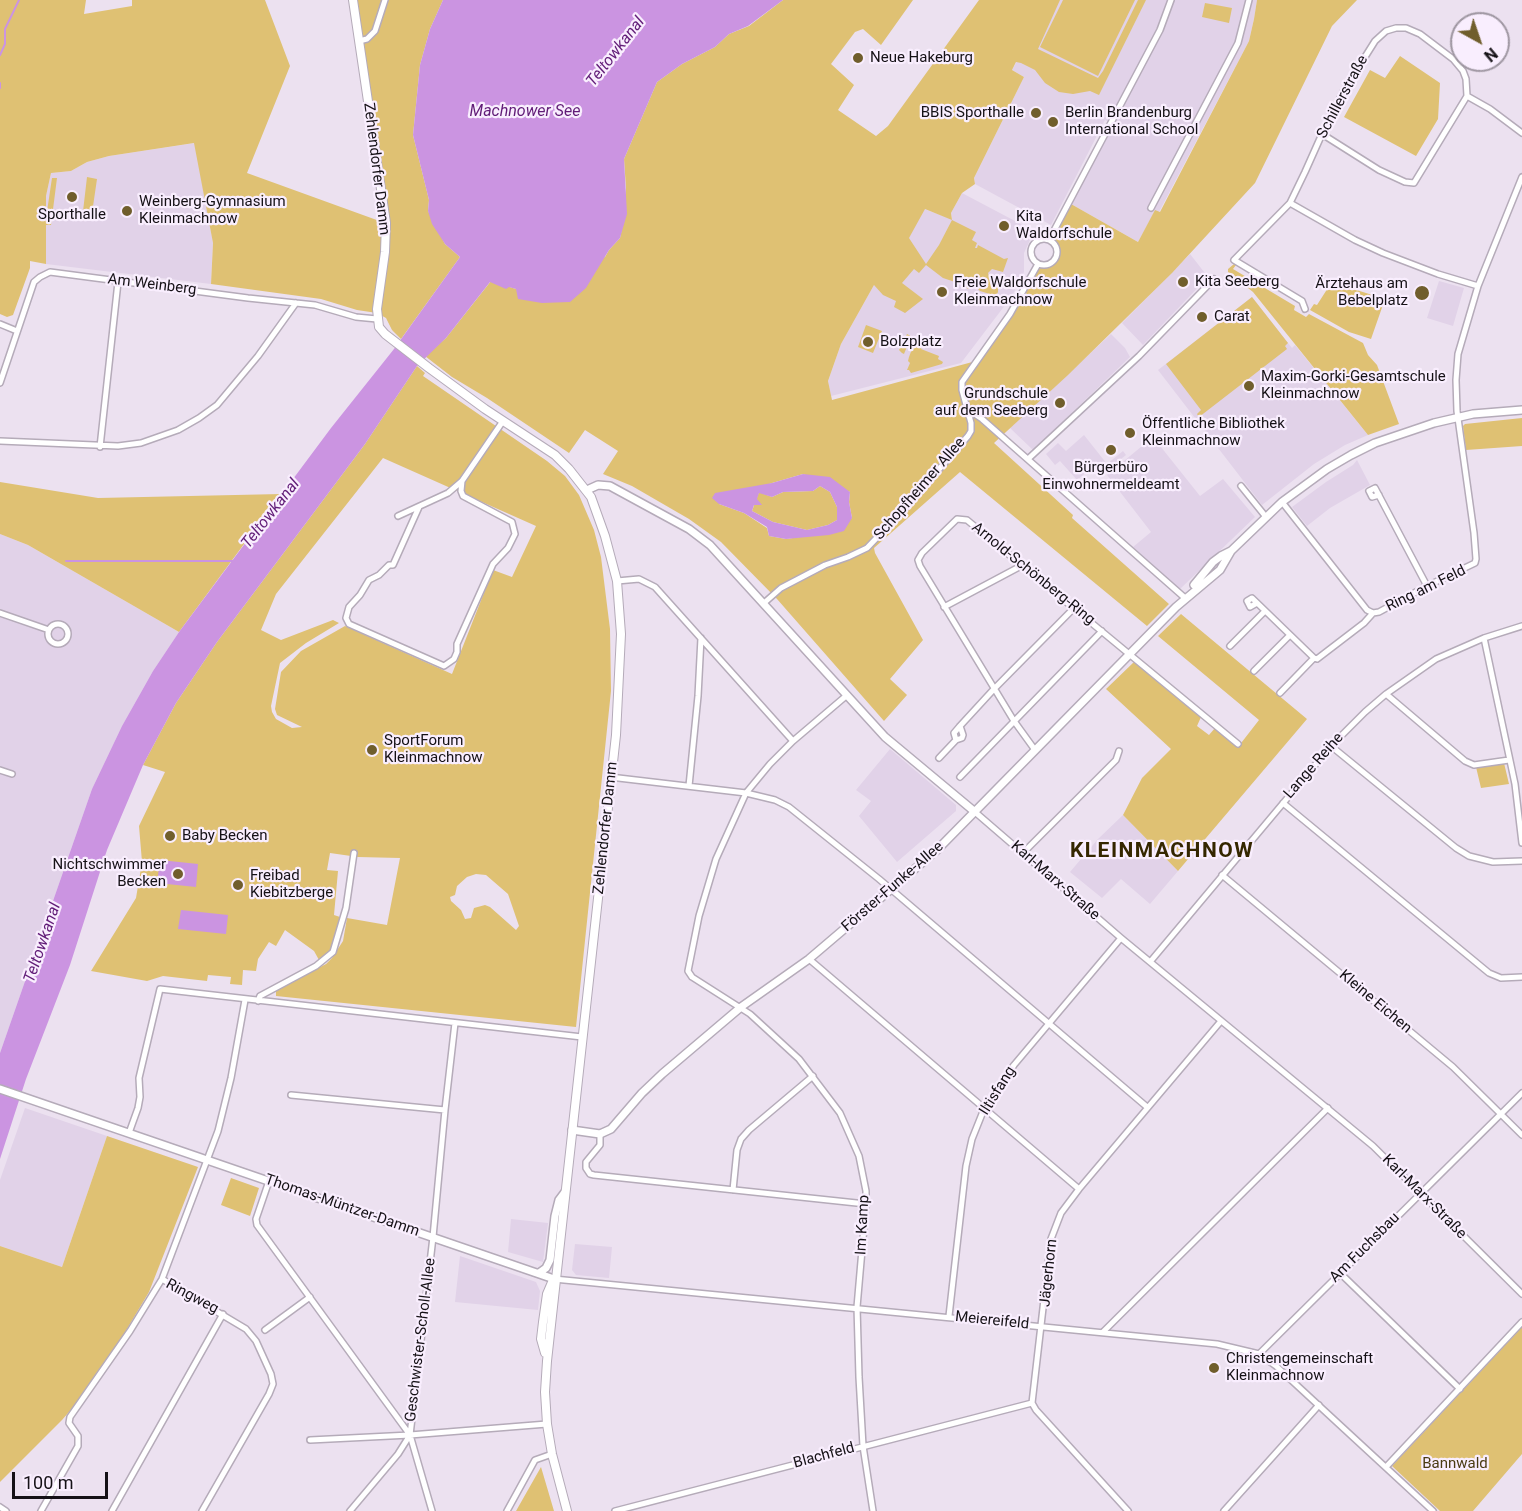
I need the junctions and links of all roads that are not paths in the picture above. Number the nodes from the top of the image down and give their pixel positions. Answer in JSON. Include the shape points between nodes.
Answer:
{"nodes":[{"id":1,"x":353,"y":0,"type":"edge"},
{"id":2,"x":385,"y":0,"type":"edge"},
{"id":3,"x":1171,"y":0,"type":"edge"},
{"id":4,"x":1249,"y":0,"type":"edge"},
{"id":5,"x":359,"y":41,"type":"junction"},
{"id":6,"x":1467,"y":96,"type":"junction"},
{"id":7,"x":1522,"y":133,"type":"edge"},
{"id":8,"x":1322,"y":134,"type":"junction"},
{"id":9,"x":1522,"y":177,"type":"edge"},
{"id":10,"x":1290,"y":203,"type":"junction"},
{"id":11,"x":1151,"y":208,"type":"dead end"},
{"id":12,"x":1049,"y":240,"type":"junction"},
{"id":13,"x":1038,"y":264,"type":"junction"},
{"id":14,"x":1214,"y":279,"type":"dead end"},
{"id":15,"x":118,"y":282,"type":"junction"},
{"id":16,"x":1478,"y":286,"type":"junction"},
{"id":17,"x":296,"y":303,"type":"junction"},
{"id":18,"x":1305,"y":309,"type":"dead end"},
{"id":19,"x":377,"y":320,"type":"junction"},
{"id":20,"x":0,"y":324,"type":"edge"},
{"id":21,"x":17,"y":332,"type":"junction"},
{"id":22,"x":0,"y":383,"type":"edge"},
{"id":23,"x":1522,"y":410,"type":"edge"},
{"id":24,"x":968,"y":413,"type":"junction"},
{"id":25,"x":1458,"y":417,"type":"junction"},
{"id":26,"x":503,"y":421,"type":"junction"},
{"id":27,"x":0,"y":441,"type":"edge"},
{"id":28,"x":100,"y":447,"type":"junction"},
{"id":29,"x":1028,"y":459,"type":"junction"},
{"id":30,"x":462,"y":481,"type":"junction"},
{"id":31,"x":1241,"y":486,"type":"dead end"},
{"id":32,"x":1375,"y":488,"type":"dead end"},
{"id":33,"x":587,"y":490,"type":"junction"},
{"id":34,"x":1282,"y":502,"type":"junction"},
{"id":35,"x":419,"y":507,"type":"junction"},
{"id":36,"x":398,"y":516,"type":"dead end"},
{"id":37,"x":1266,"y":517,"type":"junction"},
{"id":38,"x":1021,"y":566,"type":"junction"},
{"id":39,"x":616,"y":581,"type":"junction"},
{"id":40,"x":1427,"y":586,"type":"junction"},
{"id":41,"x":1186,"y":597,"type":"junction"},
{"id":42,"x":764,"y":603,"type":"junction"},
{"id":43,"x":1257,"y":603,"type":"dead end"},
{"id":44,"x":944,"y":607,"type":"junction"},
{"id":45,"x":1074,"y":608,"type":"junction"},
{"id":46,"x":1265,"y":611,"type":"junction"},
{"id":47,"x":0,"y":613,"type":"edge"},
{"id":48,"x":1373,"y":613,"type":"junction"},
{"id":49,"x":1522,"y":626,"type":"edge"},
{"id":50,"x":49,"y":630,"type":"dead end"},
{"id":51,"x":1102,"y":631,"type":"junction"},
{"id":52,"x":1289,"y":636,"type":"junction"},
{"id":53,"x":701,"y":638,"type":"junction"},
{"id":54,"x":1484,"y":638,"type":"junction"},
{"id":55,"x":1230,"y":646,"type":"dead end"},
{"id":56,"x":1130,"y":654,"type":"junction"},
{"id":57,"x":1314,"y":658,"type":"junction"},
{"id":58,"x":1254,"y":671,"type":"dead end"},
{"id":59,"x":994,"y":689,"type":"junction"},
{"id":60,"x":1280,"y":693,"type":"dead end"},
{"id":61,"x":1386,"y":694,"type":"junction"},
{"id":62,"x":846,"y":696,"type":"junction"},
{"id":63,"x":1014,"y":721,"type":"junction"},
{"id":64,"x":793,"y":741,"type":"junction"},
{"id":65,"x":1238,"y":744,"type":"dead end"},
{"id":66,"x":1331,"y":746,"type":"junction"},
{"id":67,"x":1035,"y":750,"type":"junction"},
{"id":68,"x":1119,"y":751,"type":"dead end"},
{"id":69,"x":939,"y":758,"type":"dead end"},
{"id":70,"x":1509,"y":760,"type":"junction"},
{"id":71,"x":0,"y":770,"type":"edge"},
{"id":72,"x":12,"y":774,"type":"dead end"},
{"id":73,"x":610,"y":777,"type":"junction"},
{"id":74,"x":960,"y":777,"type":"dead end"},
{"id":75,"x":689,"y":786,"type":"junction"},
{"id":76,"x":746,"y":793,"type":"junction"},
{"id":77,"x":1283,"y":802,"type":"junction"},
{"id":78,"x":975,"y":812,"type":"junction"},
{"id":79,"x":1522,"y":843,"type":"edge"},
{"id":80,"x":354,"y":853,"type":"dead end"},
{"id":81,"x":1023,"y":853,"type":"junction"},
{"id":82,"x":1522,"y":861,"type":"edge"},
{"id":83,"x":1222,"y":875,"type":"junction"},
{"id":84,"x":891,"y":890,"type":"junction"},
{"id":85,"x":1122,"y":938,"type":"junction"},
{"id":86,"x":808,"y":959,"type":"junction"},
{"id":87,"x":1150,"y":962,"type":"junction"},
{"id":88,"x":1522,"y":977,"type":"edge"},
{"id":89,"x":245,"y":1000,"type":"junction"},
{"id":90,"x":258,"y":1001,"type":"junction"},
{"id":91,"x":741,"y":1007,"type":"junction"},
{"id":92,"x":1221,"y":1021,"type":"junction"},
{"id":93,"x":455,"y":1023,"type":"junction"},
{"id":94,"x":1049,"y":1024,"type":"junction"},
{"id":95,"x":580,"y":1036,"type":"junction"},
{"id":96,"x":813,"y":1076,"type":"junction"},
{"id":97,"x":0,"y":1089,"type":"edge"},
{"id":98,"x":1522,"y":1093,"type":"edge"},
{"id":99,"x":291,"y":1095,"type":"dead end"},
{"id":100,"x":1147,"y":1107,"type":"junction"},
{"id":101,"x":1328,"y":1108,"type":"junction"},
{"id":102,"x":984,"y":1109,"type":"junction"},
{"id":103,"x":445,"y":1110,"type":"junction"},
{"id":104,"x":1501,"y":1114,"type":"junction"},
{"id":105,"x":572,"y":1130,"type":"junction"},
{"id":106,"x":129,"y":1133,"type":"junction"},
{"id":107,"x":600,"y":1134,"type":"junction"},
{"id":108,"x":1522,"y":1135,"type":"edge"},
{"id":109,"x":207,"y":1160,"type":"junction"},
{"id":110,"x":268,"y":1181,"type":"junction"},
{"id":111,"x":1079,"y":1189,"type":"junction"},
{"id":112,"x":733,"y":1190,"type":"junction"},
{"id":113,"x":565,"y":1192,"type":"junction"},
{"id":114,"x":1420,"y":1193,"type":"junction"},
{"id":115,"x":866,"y":1204,"type":"junction"},
{"id":116,"x":434,"y":1237,"type":"junction"},
{"id":117,"x":539,"y":1273,"type":"junction"},
{"id":118,"x":1340,"y":1273,"type":"junction"},
{"id":119,"x":162,"y":1279,"type":"junction"},
{"id":120,"x":554,"y":1279,"type":"junction"},
{"id":121,"x":1522,"y":1294,"type":"edge"},
{"id":122,"x":310,"y":1298,"type":"junction"},
{"id":123,"x":857,"y":1307,"type":"junction"},
{"id":124,"x":223,"y":1314,"type":"junction"},
{"id":125,"x":949,"y":1316,"type":"junction"},
{"id":126,"x":1522,"y":1322,"type":"edge"},
{"id":127,"x":1043,"y":1326,"type":"junction"},
{"id":128,"x":265,"y":1330,"type":"dead end"},
{"id":129,"x":1103,"y":1332,"type":"junction"},
{"id":130,"x":1259,"y":1354,"type":"junction"},
{"id":131,"x":1460,"y":1389,"type":"junction"},
{"id":132,"x":1032,"y":1403,"type":"junction"},
{"id":133,"x":1319,"y":1405,"type":"junction"},
{"id":134,"x":547,"y":1424,"type":"junction"},
{"id":135,"x":410,"y":1435,"type":"junction"},
{"id":136,"x":310,"y":1440,"type":"dead end"},
{"id":137,"x":863,"y":1446,"type":"junction"},
{"id":138,"x":552,"y":1454,"type":"junction"},
{"id":139,"x":1386,"y":1467,"type":"junction"},
{"id":140,"x":0,"y":1507,"type":"edge"},
{"id":141,"x":6,"y":1511,"type":"edge"},
{"id":142,"x":41,"y":1511,"type":"edge"},
{"id":143,"x":112,"y":1511,"type":"edge"},
{"id":144,"x":202,"y":1511,"type":"edge"},
{"id":145,"x":350,"y":1511,"type":"edge"},
{"id":146,"x":432,"y":1511,"type":"edge"},
{"id":147,"x":507,"y":1511,"type":"edge"},
{"id":148,"x":567,"y":1511,"type":"edge"},
{"id":149,"x":615,"y":1511,"type":"edge"},
{"id":150,"x":873,"y":1511,"type":"edge"},
{"id":151,"x":1128,"y":1511,"type":"edge"},
{"id":152,"x":1224,"y":1511,"type":"edge"},
{"id":153,"x":1432,"y":1511,"type":"edge"}],
"edges":[{"from":1,"to":5,"type":"main road","name":"Zehlendorfer Damm"},
{"from":2,"to":5,"type":"street","via":[[375,31]]},
{"from":3,"to":12,"type":"street","name":"Schopfheimer Allee","via":[[1160,30]]},
{"from":4,"to":11,"type":"street","via":[[1238,43]]},
{"from":5,"to":19,"type":"main road","name":"Zehlendorfer Damm","via":[[386,223]]},
{"from":6,"to":7,"type":"street"},
{"from":6,"to":8,"type":"street","via":[[1412,184],[1379,170]]},
{"from":6,"to":8,"type":"street","name":"Schillerstraße","via":[[1466,79],[1459,65],[1414,30],[1396,28],[1375,40]]},
{"from":8,"to":10,"type":"street","name":"Schillerstraße"},
{"from":9,"to":16,"type":"street"},
{"from":10,"to":16,"type":"street","via":[[1383,253]]},
{"from":10,"to":18,"type":"street","name":"Schillerstraße","via":[[1234,260],[1302,301]]},
{"from":12,"to":13,"type":"street","name":"Schopfheimer Allee","via":[[1040,240],[1031,249]]},
{"from":12,"to":13,"type":"street","name":"Schopfheimer Allee","via":[[1055,246],[1055,257],[1050,263]]},
{"from":13,"to":24,"type":"street","name":"Schopfheimer Allee","via":[[1010,314],[962,382]]},
{"from":14,"to":29,"type":"street"},
{"from":15,"to":17,"type":"street","name":"Am Weinberg"},
{"from":15,"to":21,"type":"street","name":"Am Weinberg","via":[[51,272],[44,275],[34,282]]},
{"from":15,"to":28,"type":"street"},
{"from":16,"to":25,"type":"street","via":[[1458,354]]},
{"from":17,"to":19,"type":"street","name":"Am Weinberg"},
{"from":17,"to":28,"type":"street","via":[[232,388],[206,414],[160,437]]},
{"from":19,"to":26,"type":"main road","name":"Zehlendorfer Damm","via":[[392,340]]},
{"from":20,"to":21,"type":"street"},
{"from":21,"to":22,"type":"street","name":"Am Weinberg"},
{"from":23,"to":25,"type":"street","name":"Förster-Funke-Allee"},
{"from":24,"to":29,"type":"street","via":[[976,415]]},
{"from":24,"to":42,"type":"street","name":"Schopfheimer Allee","via":[[968,436],[877,540],[858,553],[781,588]]},
{"from":25,"to":34,"type":"street","name":"Förster-Funke-Allee","via":[[1375,443],[1327,469]]},
{"from":25,"to":40,"type":"street","name":"Ring am Feld","via":[[1476,561]]},
{"from":26,"to":30,"type":"street"},
{"from":26,"to":33,"type":"main road","name":"Zehlendorfer Damm","via":[[555,455]]},
{"from":27,"to":28,"type":"street"},
{"from":29,"to":41,"type":"street"},
{"from":30,"to":35,"type":"street","via":[[448,493]]},
{"from":30,"to":35,"type":"street","via":[[463,496],[512,522],[515,534],[493,564],[457,644],[457,652],[444,666],[349,624],[346,618],[349,607],[369,580],[393,565]]},
{"from":31,"to":37,"type":"street"},
{"from":32,"to":40,"type":"street"},
{"from":33,"to":39,"type":"main road","name":"Zehlendorfer Damm","via":[[605,536]]},
{"from":33,"to":42,"type":"street","name":"Karl-Marx-Straße","via":[[598,485],[610,486],[689,529],[710,545]]},
{"from":34,"to":37,"type":"street","name":"Förster-Funke-Allee"},
{"from":34,"to":48,"type":"street","name":"Ring am Feld"},
{"from":35,"to":36,"type":"street"},
{"from":37,"to":41,"type":"street","name":"Förster-Funke-Allee","via":[[1204,571]]},
{"from":38,"to":44,"type":"street"},
{"from":38,"to":44,"type":"street","name":"Arnold-Schönberg-Ring","via":[[967,520],[957,519],[929,544],[918,560]]},
{"from":38,"to":45,"type":"street","name":"Arnold-Schönberg-Ring"},
{"from":39,"to":53,"type":"street","via":[[639,579],[650,583]]},
{"from":39,"to":73,"type":"main road","name":"Zehlendorfer Damm","via":[[621,634]]},
{"from":40,"to":48,"type":"street","name":"Ring am Feld"},
{"from":41,"to":56,"type":"street","name":"Förster-Funke-Allee"},
{"from":42,"to":62,"type":"street","name":"Karl-Marx-Straße"},
{"from":43,"to":46,"type":"street"},
{"from":44,"to":59,"type":"street","name":"Arnold-Schönberg-Ring"},
{"from":45,"to":51,"type":"street","name":"Arnold-Schönberg-Ring"},
{"from":45,"to":59,"type":"street"},
{"from":46,"to":52,"type":"street"},
{"from":46,"to":55,"type":"street"},
{"from":47,"to":50,"type":"street"},
{"from":48,"to":57,"type":"street","via":[[1320,658]]},
{"from":49,"to":54,"type":"street","name":"Lange Reihe"},
{"from":51,"to":56,"type":"street","name":"Arnold-Schönberg-Ring"},
{"from":51,"to":63,"type":"street"},
{"from":52,"to":57,"type":"street"},
{"from":52,"to":58,"type":"street"},
{"from":53,"to":64,"type":"street"},
{"from":53,"to":75,"type":"street"},
{"from":54,"to":61,"type":"street","name":"Lange Reihe","via":[[1436,659]]},
{"from":54,"to":70,"type":"street"},
{"from":56,"to":65,"type":"street","name":"Arnold-Schönberg-Ring"},
{"from":56,"to":67,"type":"street","name":"Förster-Funke-Allee"},
{"from":57,"to":60,"type":"street"},
{"from":59,"to":63,"type":"street","name":"Arnold-Schönberg-Ring"},
{"from":59,"to":69,"type":"street","via":[[960,726],[962,738]]},
{"from":61,"to":66,"type":"street","name":"Lange Reihe"},
{"from":61,"to":70,"type":"street","via":[[1465,761],[1474,765]]},
{"from":62,"to":64,"type":"street"},
{"from":62,"to":78,"type":"street","name":"Karl-Marx-Straße","via":[[900,751]]},
{"from":63,"to":67,"type":"street","name":"Arnold-Schönberg-Ring"},
{"from":63,"to":74,"type":"street"},
{"from":64,"to":76,"type":"street"},
{"from":66,"to":77,"type":"street","name":"Lange Reihe"},
{"from":66,"to":82,"type":"street","via":[[1469,856],[1493,862]]},
{"from":67,"to":78,"type":"street","name":"Förster-Funke-Allee"},
{"from":68,"to":81,"type":"street","via":[[1116,760]]},
{"from":70,"to":79,"type":"street"},
{"from":71,"to":72,"type":"street"},
{"from":73,"to":75,"type":"street"},
{"from":73,"to":95,"type":"main road","name":"Zehlendorfer Damm"},
{"from":75,"to":76,"type":"street"},
{"from":76,"to":84,"type":"street","via":[[789,807]]},
{"from":76,"to":91,"type":"street","name":"Im Kamp","via":[[716,859],[687,965],[689,974]]},
{"from":77,"to":83,"type":"street","name":"Lange Reihe"},
{"from":77,"to":88,"type":"street","via":[[1489,973],[1501,978]]},
{"from":78,"to":81,"type":"street","name":"Karl-Marx-Straße"},
{"from":78,"to":84,"type":"street","name":"Förster-Funke-Allee"},
{"from":80,"to":90,"type":"street","via":[[333,952],[315,967],[260,996]]},
{"from":81,"to":85,"type":"street","name":"Karl-Marx-Straße"},
{"from":83,"to":87,"type":"street","name":"Lange Reihe"},
{"from":83,"to":104,"type":"street","name":"Kleine Eichen","via":[[1453,1067]]},
{"from":84,"to":86,"type":"street","name":"Förster-Funke-Allee"},
{"from":84,"to":94,"type":"street"},
{"from":85,"to":87,"type":"street","name":"Karl-Marx-Straße"},
{"from":85,"to":94,"type":"street","name":"Iltisfang"},
{"from":86,"to":91,"type":"street","name":"Förster-Funke-Allee"},
{"from":86,"to":102,"type":"street"},
{"from":87,"to":92,"type":"street","name":"Karl-Marx-Straße"},
{"from":89,"to":90,"type":"street"},
{"from":89,"to":106,"type":"street","via":[[159,989],[141,1070],[140,1097]]},
{"from":89,"to":109,"type":"street","via":[[231,1078]]},
{"from":90,"to":93,"type":"street"},
{"from":91,"to":96,"type":"street","name":"Im Kamp","via":[[783,1043]]},
{"from":91,"to":107,"type":"street","name":"Förster-Funke-Allee","via":[[662,1074],[611,1129]]},
{"from":92,"to":100,"type":"street","name":"Jägerhorn"},
{"from":92,"to":101,"type":"street","name":"Karl-Marx-Straße"},
{"from":93,"to":95,"type":"street"},
{"from":93,"to":103,"type":"street","name":"Geschwister-Scholl-Allee"},
{"from":94,"to":100,"type":"street"},
{"from":94,"to":102,"type":"street","name":"Iltisfang"},
{"from":95,"to":105,"type":"main road","name":"Zehlendorfer Damm"},
{"from":96,"to":112,"type":"street","via":[[741,1139]]},
{"from":96,"to":115,"type":"street","name":"Im Kamp","via":[[849,1130],[859,1156]]},
{"from":97,"to":106,"type":"street","name":"Thomas-Müntzer-Damm"},
{"from":98,"to":104,"type":"street","name":"Am Fuchsbau"},
{"from":99,"to":103,"type":"street"},
{"from":100,"to":111,"type":"street","name":"Jägerhorn"},
{"from":101,"to":114,"type":"street","name":"Karl-Marx-Straße"},
{"from":101,"to":129,"type":"street"},
{"from":102,"to":111,"type":"street"},
{"from":102,"to":125,"type":"street","name":"Iltisfang","via":[[966,1166]]},
{"from":103,"to":116,"type":"street","name":"Geschwister-Scholl-Allee"},
{"from":104,"to":108,"type":"street","name":"Kleine Eichen"},
{"from":104,"to":114,"type":"street","name":"Am Fuchsbau"},
{"from":105,"to":107,"type":"street"},
{"from":105,"to":113,"type":"main road","name":"Zehlendorfer Damm"},
{"from":106,"to":109,"type":"street","name":"Thomas-Müntzer-Damm"},
{"from":107,"to":112,"type":"street","via":[[600,1145],[586,1162],[590,1174]]},
{"from":109,"to":110,"type":"street","name":"Thomas-Müntzer-Damm"},
{"from":109,"to":119,"type":"street"},
{"from":110,"to":116,"type":"street","name":"Thomas-Müntzer-Damm"},
{"from":110,"to":122,"type":"street","via":[[256,1224]]},
{"from":111,"to":127,"type":"street","name":"Jägerhorn","via":[[1054,1228]]},
{"from":112,"to":115,"type":"street"},
{"from":113,"to":117,"type":"street","via":[[555,1216],[550,1260]]},
{"from":113,"to":120,"type":"main road","name":"Zehlendorfer Damm"},
{"from":114,"to":118,"type":"street","name":"Am Fuchsbau"},
{"from":114,"to":121,"type":"street","name":"Karl-Marx-Straße"},
{"from":115,"to":123,"type":"street","name":"Im Kamp"},
{"from":116,"to":117,"type":"street","name":"Thomas-Müntzer-Damm"},
{"from":116,"to":135,"type":"street","name":"Geschwister-Scholl-Allee"},
{"from":117,"to":120,"type":"street","name":"Thomas-Müntzer-Damm"},
{"from":118,"to":130,"type":"street","name":"Am Fuchsbau"},
{"from":118,"to":131,"type":"street"},
{"from":119,"to":124,"type":"street","name":"Ringweg"},
{"from":119,"to":142,"type":"street","name":"Ringweg","via":[[70,1417],[78,1446]]},
{"from":120,"to":123,"type":"street","name":"Meiereifeld"},
{"from":120,"to":134,"type":"main road","name":"Zehlendorfer Damm","via":[[546,1361]]},
{"from":122,"to":128,"type":"street"},
{"from":122,"to":135,"type":"street"},
{"from":123,"to":125,"type":"street","name":"Meiereifeld"},
{"from":123,"to":137,"type":"street","name":"Im Kamp"},
{"from":124,"to":143,"type":"street"},
{"from":124,"to":144,"type":"street","name":"Ringweg","via":[[256,1341],[273,1384]]},
{"from":125,"to":127,"type":"street","name":"Meiereifeld"},
{"from":126,"to":131,"type":"street"},
{"from":127,"to":129,"type":"street","name":"Meiereifeld"},
{"from":127,"to":132,"type":"street","name":"Jägerhorn"},
{"from":129,"to":130,"type":"street","name":"Meiereifeld","via":[[1217,1344]]},
{"from":130,"to":133,"type":"street","name":"Meiereifeld"},
{"from":131,"to":139,"type":"street"},
{"from":132,"to":137,"type":"street","name":"Blachfeld"},
{"from":132,"to":151,"type":"street"},
{"from":133,"to":139,"type":"street","name":"Meiereifeld"},
{"from":133,"to":152,"type":"street"},
{"from":134,"to":135,"type":"street"},
{"from":134,"to":138,"type":"main road","name":"Zehlendorfer Damm"},
{"from":135,"to":136,"type":"street"},
{"from":135,"to":145,"type":"street"},
{"from":135,"to":146,"type":"street","name":"Geschwister-Scholl-Allee"},
{"from":137,"to":149,"type":"street","name":"Blachfeld"},
{"from":137,"to":150,"type":"street","name":"Im Kamp"},
{"from":138,"to":147,"type":"street","via":[[535,1460]]},
{"from":138,"to":148,"type":"main road","name":"Zehlendorfer Damm"},
{"from":139,"to":153,"type":"street","name":"Meiereifeld"},
{"from":140,"to":141,"type":"street"}]}
